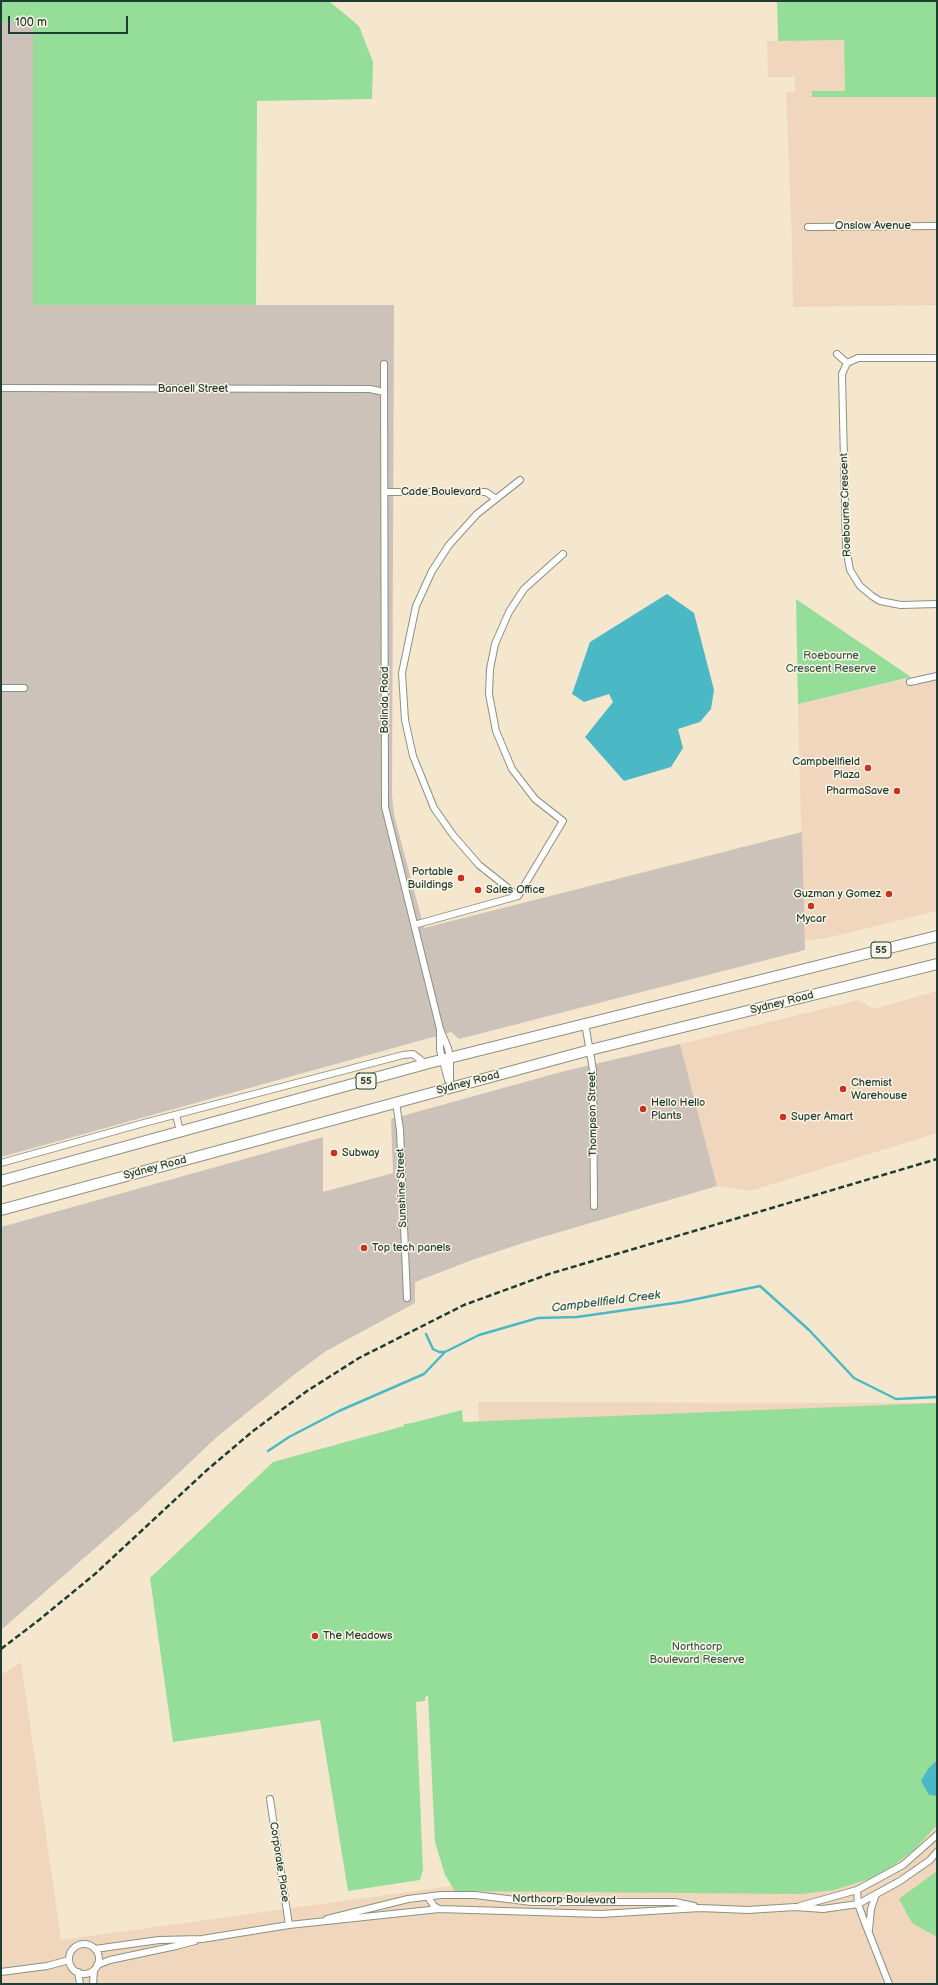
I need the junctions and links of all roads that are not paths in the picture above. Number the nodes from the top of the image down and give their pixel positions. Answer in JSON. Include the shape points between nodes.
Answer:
{"nodes":[{"id":1,"x":937,"y":226,"type":"edge"},
{"id":2,"x":808,"y":227,"type":"dead end"},
{"id":3,"x":837,"y":354,"type":"dead end"},
{"id":4,"x":937,"y":358,"type":"edge"},
{"id":5,"x":848,"y":363,"type":"junction"},
{"id":6,"x":384,"y":364,"type":"dead end"},
{"id":7,"x":1,"y":388,"type":"edge"},
{"id":8,"x":384,"y":392,"type":"junction"},
{"id":9,"x":520,"y":480,"type":"dead end"},
{"id":10,"x":384,"y":492,"type":"junction"},
{"id":11,"x":496,"y":499,"type":"junction"},
{"id":12,"x":563,"y":554,"type":"dead end"},
{"id":13,"x":937,"y":604,"type":"edge"},
{"id":14,"x":937,"y":676,"type":"edge"},
{"id":15,"x":910,"y":682,"type":"dead end"},
{"id":16,"x":1,"y":688,"type":"edge"},
{"id":17,"x":24,"y":688,"type":"dead end"},
{"id":18,"x":518,"y":896,"type":"junction"},
{"id":19,"x":414,"y":924,"type":"junction"},
{"id":20,"x":937,"y":936,"type":"edge"},
{"id":21,"x":937,"y":964,"type":"edge"},
{"id":22,"x":585,"y":1023,"type":"junction"},
{"id":23,"x":590,"y":1050,"type":"junction"},
{"id":24,"x":446,"y":1059,"type":"junction"},
{"id":25,"x":426,"y":1064,"type":"junction"},
{"id":26,"x":450,"y":1087,"type":"junction"},
{"id":27,"x":396,"y":1102,"type":"junction"},
{"id":28,"x":176,"y":1115,"type":"junction"},
{"id":29,"x":180,"y":1131,"type":"junction"},
{"id":30,"x":1,"y":1163,"type":"edge"},
{"id":31,"x":1,"y":1181,"type":"edge"},
{"id":32,"x":594,"y":1206,"type":"dead end"},
{"id":33,"x":1,"y":1210,"type":"edge"},
{"id":34,"x":407,"y":1298,"type":"dead end"},
{"id":35,"x":270,"y":1799,"type":"dead end"},
{"id":36,"x":937,"y":1835,"type":"edge"},
{"id":37,"x":937,"y":1852,"type":"edge"},
{"id":38,"x":857,"y":1890,"type":"junction"},
{"id":39,"x":876,"y":1894,"type":"junction"},
{"id":40,"x":428,"y":1897,"type":"junction"},
{"id":41,"x":858,"y":1904,"type":"junction"},
{"id":42,"x":795,"y":1907,"type":"junction"},
{"id":43,"x":700,"y":1908,"type":"junction"},
{"id":44,"x":439,"y":1909,"type":"junction"},
{"id":45,"x":311,"y":1923,"type":"junction"},
{"id":46,"x":289,"y":1925,"type":"junction"},
{"id":47,"x":868,"y":1932,"type":"junction"},
{"id":48,"x":202,"y":1938,"type":"junction"},
{"id":49,"x":95,"y":1950,"type":"junction"},
{"id":50,"x":69,"y":1960,"type":"junction"},
{"id":51,"x":96,"y":1968,"type":"junction"},
{"id":52,"x":1,"y":1972,"type":"edge"},
{"id":53,"x":78,"y":1972,"type":"junction"},
{"id":54,"x":80,"y":1984,"type":"edge"},
{"id":55,"x":93,"y":1984,"type":"edge"},
{"id":56,"x":889,"y":1984,"type":"edge"}],
"edges":[{"from":1,"to":2,"type":"street","name":"Onslow Avenue"},
{"from":3,"to":5,"type":"street"},
{"from":4,"to":5,"type":"street","via":[[858,358]]},
{"from":5,"to":13,"type":"street","name":"Roebourne Crescent","via":[[842,374],[846,548],[850,570],[860,586],[880,601],[901,605]]},
{"from":6,"to":8,"type":"street","name":"Bolinda Road"},
{"from":7,"to":8,"type":"street","name":"Bancell Street","via":[[370,389]]},
{"from":8,"to":10,"type":"street","name":"Bolinda Road"},
{"from":9,"to":11,"type":"street","name":"Cade Boulevard"},
{"from":10,"to":11,"type":"street","name":"Cade Boulevard","via":[[486,492]]},
{"from":10,"to":19,"type":"street","name":"Bolinda Road","via":[[385,807]]},
{"from":11,"to":18,"type":"street","name":"Cade Boulevard","via":[[477,514],[449,545],[432,570],[416,606],[402,673],[405,720],[414,756],[434,808],[479,865]]},
{"from":12,"to":18,"type":"street","via":[[524,589],[509,612],[495,644],[490,668],[489,694],[496,731],[512,769],[535,799],[563,821]]},
{"from":14,"to":15,"type":"street"},
{"from":16,"to":17,"type":"street"},
{"from":18,"to":19,"type":"street"},
{"from":19,"to":24,"type":"street","name":"Bolinda Road"},
{"from":20,"to":22,"type":"highway","number":"55"},
{"from":21,"to":23,"type":"highway","name":"Sydney Road"},
{"from":22,"to":23,"type":"street","name":"Thompson Street"},
{"from":22,"to":24,"type":"highway","number":"55"},
{"from":23,"to":26,"type":"highway","name":"Sydney Road"},
{"from":23,"to":32,"type":"street","name":"Thompson Street","via":[[593,1070]]},
{"from":24,"to":25,"type":"highway","number":"55"},
{"from":24,"to":26,"type":"street","name":"Bolinda Road"},
{"from":25,"to":28,"type":"street","via":[[414,1054],[403,1055]]},
{"from":25,"to":29,"type":"highway","number":"55"},
{"from":26,"to":27,"type":"highway","name":"Sydney Road"},
{"from":27,"to":33,"type":"highway","name":"Sydney Road"},
{"from":27,"to":34,"type":"street","name":"Sunshine Street","via":[[400,1130]]},
{"from":28,"to":29,"type":"street"},
{"from":28,"to":30,"type":"street"},
{"from":29,"to":31,"type":"highway","number":"55"},
{"from":35,"to":46,"type":"street","name":"Corporate Place"},
{"from":36,"to":38,"type":"street","name":"Northcorp Boulevard","via":[[903,1865]]},
{"from":37,"to":39,"type":"street","name":"Northcorp Boulevard","via":[[900,1881]]},
{"from":38,"to":41,"type":"street"},
{"from":38,"to":42,"type":"street","name":"Northcorp Boulevard"},
{"from":39,"to":41,"type":"street","name":"Northcorp Boulevard"},
{"from":39,"to":47,"type":"street"},
{"from":40,"to":43,"type":"street","name":"Northcorp Boulevard","via":[[475,1895],[532,1902],[675,1902]]},
{"from":40,"to":44,"type":"street"},
{"from":40,"to":45,"type":"street","name":"Northcorp Boulevard","via":[[371,1907]]},
{"from":41,"to":42,"type":"street","name":"Northcorp Boulevard","via":[[823,1908]]},
{"from":41,"to":47,"type":"street"},
{"from":42,"to":43,"type":"street","name":"Northcorp Boulevard","via":[[748,1910]]},
{"from":43,"to":44,"type":"street","name":"Northcorp Boulevard","via":[[601,1914]]},
{"from":44,"to":45,"type":"street","name":"Northcorp Boulevard"},
{"from":45,"to":46,"type":"street","name":"Northcorp Boulevard"},
{"from":46,"to":48,"type":"street","name":"Northcorp Boulevard"},
{"from":47,"to":56,"type":"street"},
{"from":48,"to":49,"type":"street","name":"Northcorp Boulevard","via":[[159,1940]]},
{"from":48,"to":51,"type":"street","name":"Northcorp Boulevard","via":[[110,1960]]},
{"from":49,"to":50,"type":"street","name":"Northcorp Boulevard","via":[[87,1945],[78,1946],[72,1951]]},
{"from":49,"to":51,"type":"street","via":[[98,1957]]},
{"from":50,"to":52,"type":"street","via":[[47,1966]]},
{"from":50,"to":53,"type":"street"},
{"from":51,"to":53,"type":"street","name":"Northcorp Boulevard","via":[[86,1974]]},
{"from":51,"to":55,"type":"street"},
{"from":53,"to":54,"type":"street"}]}
